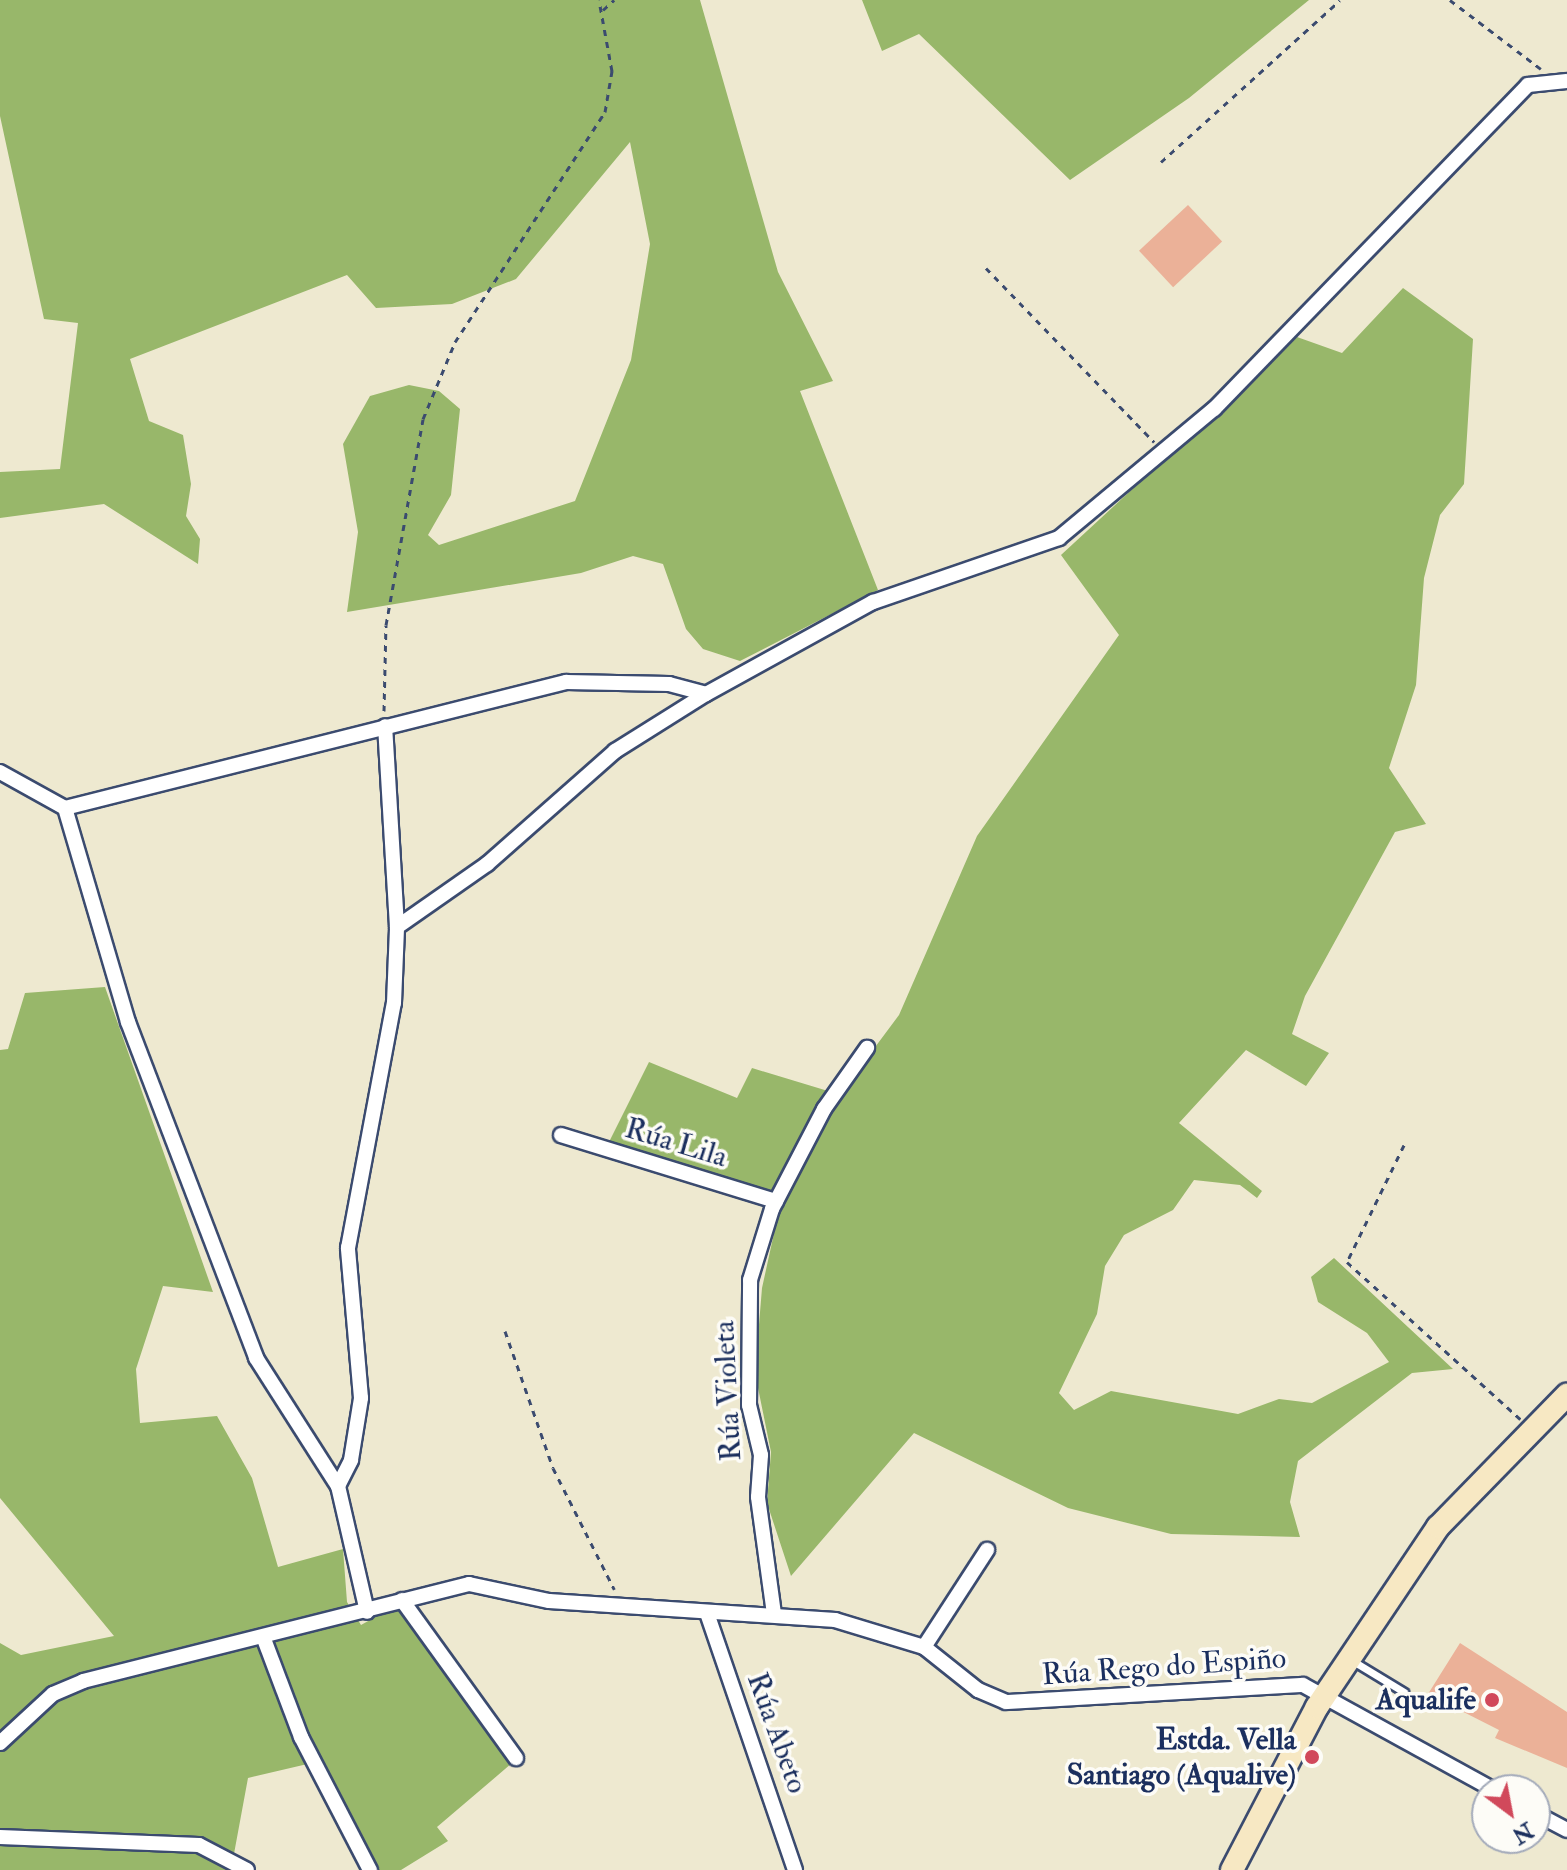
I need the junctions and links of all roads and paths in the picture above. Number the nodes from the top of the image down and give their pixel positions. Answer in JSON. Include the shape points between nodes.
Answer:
{"nodes":[{"id":1,"x":599,"y":0,"type":"edge"},
{"id":2,"x":614,"y":0,"type":"edge"},
{"id":3,"x":1340,"y":0,"type":"edge"},
{"id":4,"x":1450,"y":0,"type":"edge"},
{"id":5,"x":603,"y":10,"type":"junction"},
{"id":6,"x":1560,"y":80,"type":"edge"},
{"id":7,"x":1161,"y":162,"type":"dead end"},
{"id":8,"x":986,"y":268,"type":"dead end"},
{"id":9,"x":1165,"y":453,"type":"junction"},
{"id":10,"x":706,"y":694,"type":"junction"},
{"id":11,"x":385,"y":726,"type":"junction"},
{"id":12,"x":0,"y":772,"type":"edge"},
{"id":13,"x":65,"y":808,"type":"junction"},
{"id":14,"x":397,"y":927,"type":"junction"},
{"id":15,"x":867,"y":1048,"type":"dead end"},
{"id":16,"x":561,"y":1135,"type":"dead end"},
{"id":17,"x":1404,"y":1145,"type":"dead end"},
{"id":18,"x":776,"y":1201,"type":"junction"},
{"id":19,"x":505,"y":1331,"type":"dead end"},
{"id":20,"x":1567,"y":1395,"type":"edge"},
{"id":21,"x":1532,"y":1429,"type":"junction"},
{"id":22,"x":338,"y":1486,"type":"junction"},
{"id":23,"x":987,"y":1550,"type":"dead end"},
{"id":24,"x":402,"y":1600,"type":"junction"},
{"id":25,"x":621,"y":1607,"type":"junction"},
{"id":26,"x":367,"y":1612,"type":"junction"},
{"id":27,"x":707,"y":1613,"type":"junction"},
{"id":28,"x":774,"y":1614,"type":"junction"},
{"id":29,"x":264,"y":1639,"type":"junction"},
{"id":30,"x":924,"y":1647,"type":"junction"},
{"id":31,"x":1348,"y":1658,"type":"junction"},
{"id":32,"x":1404,"y":1692,"type":"dead end"},
{"id":33,"x":1326,"y":1693,"type":"junction"},
{"id":34,"x":0,"y":1743,"type":"edge"},
{"id":35,"x":516,"y":1758,"type":"dead end"},
{"id":36,"x":1471,"y":1777,"type":"edge"},
{"id":37,"x":0,"y":1837,"type":"edge"},
{"id":38,"x":247,"y":1870,"type":"edge"},
{"id":39,"x":370,"y":1870,"type":"edge"},
{"id":40,"x":795,"y":1870,"type":"edge"},
{"id":41,"x":1232,"y":1870,"type":"edge"}],
"edges":[{"from":1,"to":5,"type":"path"},
{"from":2,"to":5,"type":"path"},
{"from":3,"to":7,"type":"path"},
{"from":4,"to":6,"type":"path"},
{"from":5,"to":11,"type":"path","via":[[612,71],[605,112],[455,342],[423,419],[385,637]]},
{"from":6,"to":9,"type":"street","via":[[1518,94]]},
{"from":8,"to":9,"type":"path"},
{"from":9,"to":10,"type":"street","via":[[1059,538],[873,602]]},
{"from":10,"to":11,"type":"street","via":[[669,684],[566,682]]},
{"from":10,"to":14,"type":"street","via":[[615,751],[487,864]]},
{"from":11,"to":13,"type":"street"},
{"from":11,"to":14,"type":"street"},
{"from":12,"to":13,"type":"street"},
{"from":13,"to":22,"type":"street","via":[[128,1022],[256,1358]]},
{"from":14,"to":22,"type":"street","via":[[394,1003],[348,1248],[361,1398],[351,1460]]},
{"from":15,"to":18,"type":"street","name":"Rúa Violeta","via":[[824,1109]]},
{"from":16,"to":18,"type":"street","name":"Rúa Lila"},
{"from":17,"to":21,"type":"path","via":[[1347,1262]]},
{"from":18,"to":28,"type":"street","name":"Rúa Violeta","via":[[750,1280],[748,1342]]},
{"from":19,"to":25,"type":"path","via":[[553,1468]]},
{"from":20,"to":21,"type":"main road"},
{"from":21,"to":31,"type":"main road","via":[[1438,1527]]},
{"from":22,"to":26,"type":"street"},
{"from":23,"to":30,"type":"street"},
{"from":24,"to":25,"type":"street","name":"Rúa Rego do Espiño","via":[[469,1584]]},
{"from":24,"to":26,"type":"street","name":"Rúa Rego do Espiño"},
{"from":24,"to":35,"type":"street"},
{"from":25,"to":27,"type":"street","name":"Rúa Rego do Espiño"},
{"from":26,"to":29,"type":"street","name":"Rúa Rego do Espiño"},
{"from":27,"to":28,"type":"street","name":"Rúa Rego do Espiño"},
{"from":27,"to":40,"type":"street","name":"Rúa Abeto"},
{"from":28,"to":30,"type":"street","name":"Rúa Rego do Espiño","via":[[835,1620]]},
{"from":29,"to":34,"type":"street","name":"Rúa Rego do Espiño","via":[[83,1681],[53,1694]]},
{"from":29,"to":39,"type":"street","via":[[301,1737]]},
{"from":30,"to":33,"type":"street","name":"Rúa Rego do Espiño","via":[[978,1690],[1006,1702],[1188,1694],[1271,1682]]},
{"from":31,"to":32,"type":"lane"},
{"from":31,"to":33,"type":"main road"},
{"from":33,"to":36,"type":"street","name":"Rúa Rego do Espiño"},
{"from":33,"to":41,"type":"main road"},
{"from":37,"to":38,"type":"street","via":[[199,1845]]}]}
